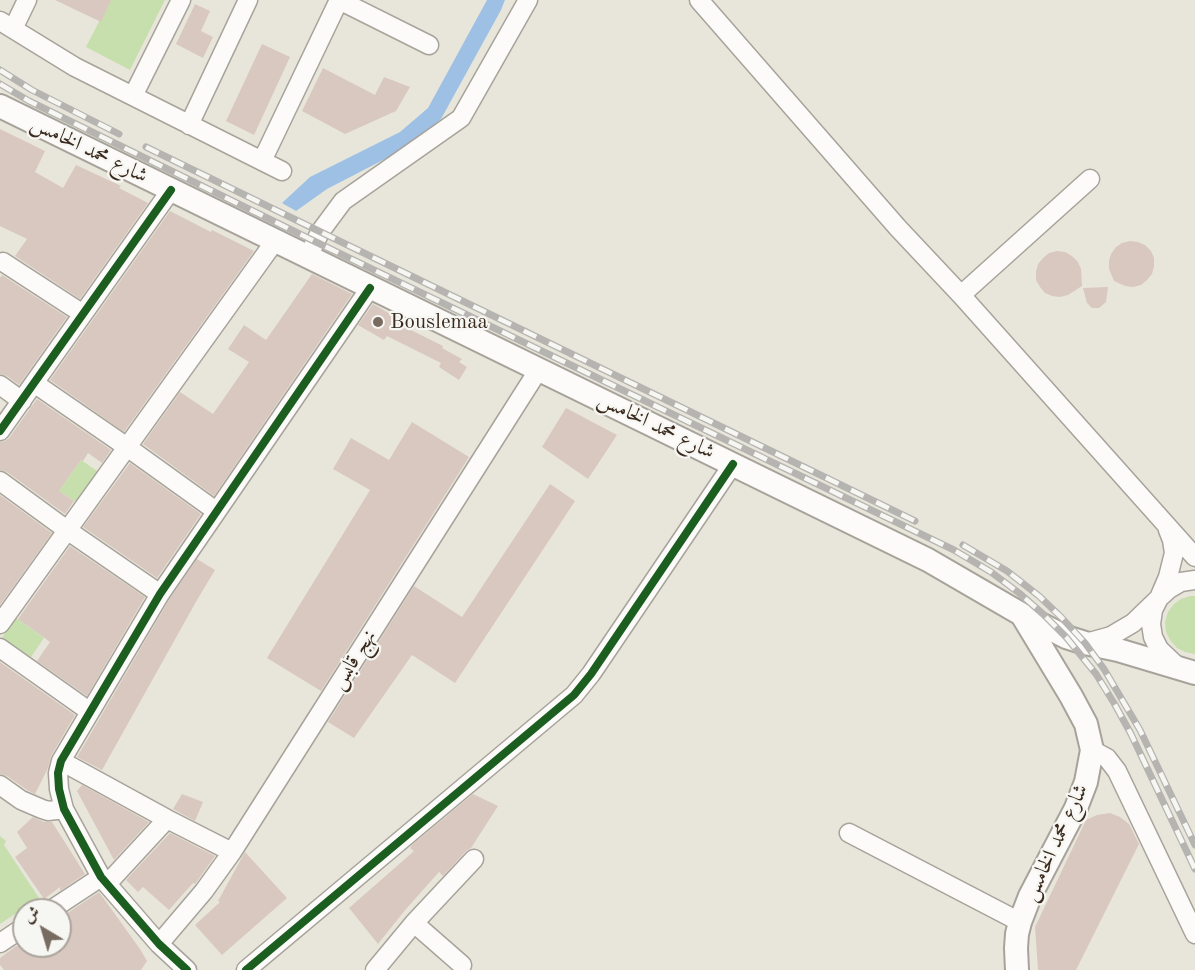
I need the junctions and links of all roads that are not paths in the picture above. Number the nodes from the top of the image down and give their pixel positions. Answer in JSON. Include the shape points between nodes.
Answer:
{"nodes":[{"id":1,"x":27,"y":0,"type":"edge"},
{"id":2,"x":181,"y":0,"type":"edge"},
{"id":3,"x":248,"y":0,"type":"edge"},
{"id":4,"x":528,"y":0,"type":"edge"},
{"id":5,"x":699,"y":0,"type":"edge"},
{"id":6,"x":6,"y":25,"type":"edge"},
{"id":7,"x":429,"y":45,"type":"dead end"},
{"id":8,"x":133,"y":96,"type":"junction"},
{"id":9,"x":0,"y":106,"type":"edge"},
{"id":10,"x":189,"y":125,"type":"junction"},
{"id":11,"x":262,"y":161,"type":"junction"},
{"id":12,"x":282,"y":171,"type":"dead end"},
{"id":13,"x":1090,"y":179,"type":"dead end"},
{"id":14,"x":171,"y":190,"type":"junction"},
{"id":15,"x":275,"y":241,"type":"junction"},
{"id":16,"x":308,"y":257,"type":"junction"},
{"id":17,"x":3,"y":262,"type":"dead end"},
{"id":18,"x":370,"y":288,"type":"junction"},
{"id":19,"x":961,"y":295,"type":"junction"},
{"id":20,"x":83,"y":314,"type":"junction"},
{"id":21,"x":539,"y":369,"type":"junction"},
{"id":22,"x":34,"y":383,"type":"junction"},
{"id":23,"x":0,"y":385,"type":"edge"},
{"id":24,"x":22,"y":401,"type":"junction"},
{"id":25,"x":0,"y":432,"type":"edge"},
{"id":26,"x":127,"y":447,"type":"junction"},
{"id":27,"x":733,"y":464,"type":"junction"},
{"id":28,"x":0,"y":481,"type":"edge"},
{"id":29,"x":216,"y":511,"type":"junction"},
{"id":30,"x":1164,"y":522,"type":"junction"},
{"id":31,"x":67,"y":530,"type":"junction"},
{"id":32,"x":1195,"y":557,"type":"edge"},
{"id":33,"x":1195,"y":580,"type":"edge"},
{"id":34,"x":160,"y":594,"type":"junction"},
{"id":35,"x":1159,"y":598,"type":"junction"},
{"id":36,"x":1021,"y":614,"type":"junction"},
{"id":37,"x":0,"y":624,"type":"edge"},
{"id":38,"x":1085,"y":643,"type":"junction"},
{"id":39,"x":0,"y":648,"type":"edge"},
{"id":40,"x":1190,"y":670,"type":"edge"},
{"id":41,"x":89,"y":711,"type":"junction"},
{"id":42,"x":1092,"y":750,"type":"junction"},
{"id":43,"x":61,"y":761,"type":"junction"},
{"id":44,"x":0,"y":785,"type":"edge"},
{"id":45,"x":64,"y":809,"type":"junction"},
{"id":46,"x":167,"y":819,"type":"junction"},
{"id":47,"x":849,"y":832,"type":"dead end"},
{"id":48,"x":232,"y":852,"type":"junction"},
{"id":49,"x":474,"y":859,"type":"dead end"},
{"id":50,"x":104,"y":880,"type":"junction"},
{"id":51,"x":72,"y":898,"type":"edge"},
{"id":52,"x":1020,"y":922,"type":"junction"},
{"id":53,"x":414,"y":923,"type":"junction"},
{"id":54,"x":1195,"y":934,"type":"edge"},
{"id":55,"x":159,"y":944,"type":"junction"},
{"id":56,"x":462,"y":965,"type":"dead end"},
{"id":57,"x":187,"y":970,"type":"edge"},
{"id":58,"x":246,"y":970,"type":"edge"},
{"id":59,"x":375,"y":970,"type":"edge"},
{"id":60,"x":1017,"y":970,"type":"edge"}],
"edges":[{"from":1,"to":6,"type":"street"},
{"from":2,"to":8,"type":"street"},
{"from":3,"to":10,"type":"street"},
{"from":4,"to":16,"type":"street","via":[[461,118],[343,201],[320,232]]},
{"from":5,"to":19,"type":"street"},
{"from":6,"to":8,"type":"street"},
{"from":7,"to":11,"type":"street","via":[[339,0]]},
{"from":8,"to":10,"type":"street"},
{"from":9,"to":14,"type":"main road","name":"شارع محمد الخامس"},
{"from":10,"to":11,"type":"street"},
{"from":11,"to":12,"type":"street"},
{"from":13,"to":19,"type":"street"},
{"from":14,"to":15,"type":"main road","name":"شارع محمد الخامس"},
{"from":14,"to":20,"type":"street"},
{"from":15,"to":16,"type":"main road","name":"شارع محمد الخامس"},
{"from":15,"to":26,"type":"street"},
{"from":16,"to":18,"type":"main road","name":"شارع محمد الخامس"},
{"from":17,"to":20,"type":"street"},
{"from":18,"to":21,"type":"main road","name":"شارع محمد الخامس"},
{"from":18,"to":29,"type":"street"},
{"from":19,"to":30,"type":"street"},
{"from":20,"to":22,"type":"street"},
{"from":21,"to":27,"type":"main road","name":"شارع محمد الخامس"},
{"from":21,"to":48,"type":"street","name":"نهج قابس"},
{"from":22,"to":24,"type":"street"},
{"from":22,"to":26,"type":"street"},
{"from":23,"to":24,"type":"street"},
{"from":24,"to":25,"type":"street"},
{"from":26,"to":29,"type":"street"},
{"from":26,"to":31,"type":"street"},
{"from":27,"to":36,"type":"main road","name":"شارع محمد الخامس","via":[[928,560]]},
{"from":27,"to":58,"type":"street","via":[[574,694]]},
{"from":28,"to":31,"type":"street"},
{"from":29,"to":34,"type":"street"},
{"from":30,"to":32,"type":"street"},
{"from":30,"to":35,"type":"street","via":[[1174,553]]},
{"from":31,"to":34,"type":"street"},
{"from":31,"to":37,"type":"street"},
{"from":33,"to":35,"type":"street","via":[[1169,588]]},
{"from":34,"to":41,"type":"street"},
{"from":35,"to":38,"type":"street","via":[[1133,623],[1111,636]]},
{"from":35,"to":40,"type":"street","via":[[1153,610],[1153,637],[1159,649]]},
{"from":36,"to":38,"type":"main road"},
{"from":36,"to":42,"type":"main road","name":"شارع محمد الخامس","via":[[1086,724]]},
{"from":38,"to":40,"type":"main road"},
{"from":39,"to":41,"type":"street"},
{"from":41,"to":43,"type":"street"},
{"from":42,"to":52,"type":"main road","name":"شارع محمد الخامس","via":[[1076,808]]},
{"from":42,"to":54,"type":"street","via":[[1107,758],[1116,771]]},
{"from":43,"to":45,"type":"street","via":[[59,789]]},
{"from":43,"to":46,"type":"street"},
{"from":44,"to":45,"type":"street","via":[[42,809]]},
{"from":45,"to":50,"type":"street"},
{"from":46,"to":48,"type":"street"},
{"from":46,"to":50,"type":"street"},
{"from":47,"to":52,"type":"street"},
{"from":48,"to":55,"type":"street","name":"نهج قابس"},
{"from":49,"to":53,"type":"street"},
{"from":50,"to":51,"type":"street"},
{"from":50,"to":55,"type":"street"},
{"from":52,"to":60,"type":"main road","name":"شارع محمد الخامس"},
{"from":53,"to":56,"type":"street"},
{"from":53,"to":59,"type":"street"},
{"from":55,"to":57,"type":"street"}]}
